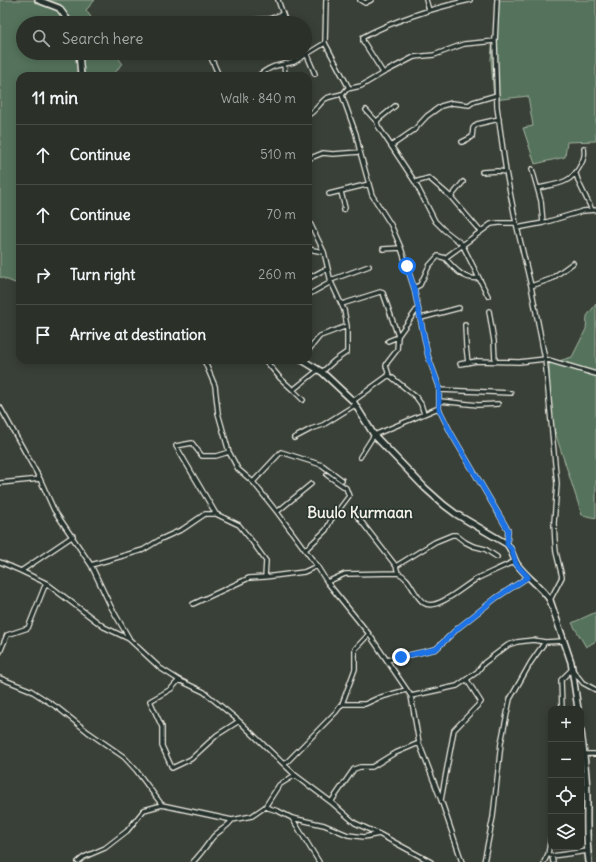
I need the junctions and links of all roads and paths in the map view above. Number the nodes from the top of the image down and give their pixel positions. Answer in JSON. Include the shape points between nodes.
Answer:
{"nodes":[{"id":1,"x":41,"y":0,"type":"edge"},
{"id":2,"x":278,"y":0,"type":"edge"},
{"id":3,"x":326,"y":0,"type":"edge"},
{"id":4,"x":360,"y":0,"type":"edge"},
{"id":5,"x":370,"y":0,"type":"edge"},
{"id":6,"x":426,"y":0,"type":"edge"},
{"id":7,"x":470,"y":0,"type":"edge"},
{"id":8,"x":497,"y":0,"type":"edge"},
{"id":9,"x":429,"y":10,"type":"junction"},
{"id":10,"x":283,"y":14,"type":"joint"},
{"id":11,"x":65,"y":16,"type":"edge"},
{"id":12,"x":277,"y":16,"type":"edge"},
{"id":13,"x":495,"y":42,"type":"junction"},
{"id":14,"x":325,"y":43,"type":"junction"},
{"id":15,"x":312,"y":52,"type":"edge"},
{"id":16,"x":79,"y":60,"type":"edge"},
{"id":17,"x":212,"y":60,"type":"edge"},
{"id":18,"x":298,"y":60,"type":"edge"},
{"id":19,"x":309,"y":60,"type":"edge"},
{"id":20,"x":294,"y":62,"type":"joint"},
{"id":21,"x":284,"y":64,"type":"junction"},
{"id":22,"x":80,"y":72,"type":"edge"},
{"id":23,"x":217,"y":72,"type":"edge"},
{"id":24,"x":263,"y":72,"type":"edge"},
{"id":25,"x":285,"y":72,"type":"edge"},
{"id":26,"x":315,"y":74,"type":"dead end"},
{"id":27,"x":383,"y":74,"type":"junction"},
{"id":28,"x":350,"y":88,"type":"junction"},
{"id":29,"x":342,"y":95,"type":"junction"},
{"id":30,"x":497,"y":95,"type":"junction"},
{"id":31,"x":395,"y":106,"type":"dead end"},
{"id":32,"x":366,"y":110,"type":"dead end"},
{"id":33,"x":312,"y":113,"type":"edge"},
{"id":34,"x":499,"y":119,"type":"junction"},
{"id":35,"x":377,"y":122,"type":"junction"},
{"id":36,"x":462,"y":142,"type":"dead end"},
{"id":37,"x":391,"y":146,"type":"junction"},
{"id":38,"x":584,"y":148,"type":"dead end"},
{"id":39,"x":360,"y":152,"type":"junction"},
{"id":40,"x":312,"y":157,"type":"edge"},
{"id":41,"x":532,"y":169,"type":"dead end"},
{"id":42,"x":482,"y":172,"type":"dead end"},
{"id":43,"x":506,"y":172,"type":"junction"},
{"id":44,"x":576,"y":174,"type":"junction"},
{"id":45,"x":415,"y":182,"type":"junction"},
{"id":46,"x":463,"y":182,"type":"dead end"},
{"id":47,"x":369,"y":184,"type":"junction"},
{"id":48,"x":538,"y":188,"type":"junction"},
{"id":49,"x":340,"y":192,"type":"junction"},
{"id":50,"x":329,"y":194,"type":"dead end"},
{"id":51,"x":451,"y":197,"type":"junction"},
{"id":52,"x":343,"y":210,"type":"dead end"},
{"id":53,"x":594,"y":210,"type":"edge"},
{"id":54,"x":516,"y":223,"type":"junction"},
{"id":55,"x":543,"y":223,"type":"junction"},
{"id":56,"x":312,"y":227,"type":"edge"},
{"id":57,"x":517,"y":228,"type":"junction"},
{"id":58,"x":480,"y":231,"type":"junction"},
{"id":59,"x":462,"y":244,"type":"junction"},
{"id":60,"x":401,"y":248,"type":"junction"},
{"id":61,"x":383,"y":249,"type":"dead end"},
{"id":62,"x":312,"y":250,"type":"edge"},
{"id":63,"x":324,"y":252,"type":"junction"},
{"id":64,"x":445,"y":258,"type":"junction"},
{"id":65,"x":573,"y":263,"type":"dead end"},
{"id":66,"x":369,"y":266,"type":"dead end"},
{"id":67,"x":328,"y":269,"type":"junction"},
{"id":68,"x":312,"y":278,"type":"dead end"},
{"id":69,"x":479,"y":278,"type":"junction"},
{"id":70,"x":331,"y":281,"type":"junction"},
{"id":71,"x":531,"y":286,"type":"junction"},
{"id":72,"x":414,"y":288,"type":"junction"},
{"id":73,"x":312,"y":293,"type":"edge"},
{"id":74,"x":488,"y":296,"type":"dead end"},
{"id":75,"x":342,"y":304,"type":"junction"},
{"id":76,"x":418,"y":308,"type":"junction"},
{"id":77,"x":459,"y":308,"type":"dead end"},
{"id":78,"x":489,"y":311,"type":"dead end"},
{"id":79,"x":421,"y":318,"type":"junction"},
{"id":80,"x":466,"y":325,"type":"dead end"},
{"id":81,"x":347,"y":326,"type":"junction"},
{"id":82,"x":398,"y":336,"type":"junction"},
{"id":83,"x":388,"y":341,"type":"dead end"},
{"id":84,"x":312,"y":347,"type":"edge"},
{"id":85,"x":545,"y":359,"type":"junction"},
{"id":86,"x":495,"y":360,"type":"junction"},
{"id":87,"x":468,"y":363,"type":"junction"},
{"id":88,"x":206,"y":364,"type":"edge"},
{"id":89,"x":268,"y":364,"type":"edge"},
{"id":90,"x":309,"y":364,"type":"edge"},
{"id":91,"x":460,"y":364,"type":"dead end"},
{"id":92,"x":320,"y":371,"type":"junction"},
{"id":93,"x":596,"y":374,"type":"edge"},
{"id":94,"x":389,"y":375,"type":"junction"},
{"id":95,"x":293,"y":390,"type":"junction"},
{"id":96,"x":440,"y":390,"type":"junction"},
{"id":97,"x":512,"y":393,"type":"dead end"},
{"id":98,"x":303,"y":400,"type":"dead end"},
{"id":99,"x":440,"y":401,"type":"junction"},
{"id":100,"x":354,"y":403,"type":"junction"},
{"id":101,"x":498,"y":404,"type":"dead end"},
{"id":102,"x":1,"y":409,"type":"edge"},
{"id":103,"x":439,"y":409,"type":"junction"},
{"id":104,"x":424,"y":414,"type":"junction"},
{"id":105,"x":374,"y":435,"type":"junction"},
{"id":106,"x":294,"y":438,"type":"dead end"},
{"id":107,"x":229,"y":452,"type":"junction"},
{"id":108,"x":360,"y":457,"type":"dead end"},
{"id":109,"x":327,"y":475,"type":"dead end"},
{"id":110,"x":40,"y":480,"type":"junction"},
{"id":111,"x":342,"y":480,"type":"dead end"},
{"id":112,"x":253,"y":482,"type":"junction"},
{"id":113,"x":0,"y":483,"type":"edge"},
{"id":114,"x":311,"y":484,"type":"dead end"},
{"id":115,"x":276,"y":512,"type":"junction"},
{"id":116,"x":216,"y":514,"type":"junction"},
{"id":117,"x":357,"y":516,"type":"dead end"},
{"id":118,"x":73,"y":536,"type":"junction"},
{"id":119,"x":507,"y":544,"type":"junction"},
{"id":120,"x":305,"y":550,"type":"junction"},
{"id":121,"x":497,"y":557,"type":"dead end"},
{"id":122,"x":515,"y":561,"type":"junction"},
{"id":123,"x":0,"y":562,"type":"edge"},
{"id":124,"x":91,"y":565,"type":"junction"},
{"id":125,"x":317,"y":566,"type":"junction"},
{"id":126,"x":396,"y":566,"type":"junction"},
{"id":127,"x":20,"y":571,"type":"junction"},
{"id":128,"x":398,"y":573,"type":"junction"},
{"id":129,"x":528,"y":577,"type":"junction"},
{"id":130,"x":265,"y":578,"type":"junction"},
{"id":131,"x":327,"y":582,"type":"junction"},
{"id":132,"x":46,"y":583,"type":"junction"},
{"id":133,"x":550,"y":600,"type":"junction"},
{"id":134,"x":193,"y":604,"type":"dead end"},
{"id":135,"x":369,"y":634,"type":"junction"},
{"id":136,"x":129,"y":639,"type":"junction"},
{"id":137,"x":564,"y":641,"type":"junction"},
{"id":138,"x":545,"y":642,"type":"junction"},
{"id":139,"x":0,"y":652,"type":"edge"},
{"id":140,"x":387,"y":660,"type":"junction"},
{"id":141,"x":572,"y":669,"type":"junction"},
{"id":142,"x":0,"y":678,"type":"edge"},
{"id":143,"x":179,"y":680,"type":"junction"},
{"id":144,"x":466,"y":680,"type":"junction"},
{"id":145,"x":406,"y":690,"type":"junction"},
{"id":146,"x":596,"y":690,"type":"edge"},
{"id":147,"x":411,"y":696,"type":"junction"},
{"id":148,"x":342,"y":704,"type":"junction"},
{"id":149,"x":562,"y":706,"type":"edge"},
{"id":150,"x":578,"y":706,"type":"edge"},
{"id":151,"x":238,"y":721,"type":"junction"},
{"id":152,"x":419,"y":743,"type":"junction"},
{"id":153,"x":584,"y":754,"type":"edge"},
{"id":154,"x":596,"y":754,"type":"edge"},
{"id":155,"x":285,"y":764,"type":"junction"},
{"id":156,"x":295,"y":775,"type":"junction"},
{"id":157,"x":583,"y":778,"type":"edge"},
{"id":158,"x":441,"y":800,"type":"junction"},
{"id":159,"x":331,"y":802,"type":"junction"},
{"id":160,"x":162,"y":805,"type":"junction"},
{"id":161,"x":266,"y":807,"type":"junction"},
{"id":162,"x":292,"y":818,"type":"junction"},
{"id":163,"x":232,"y":820,"type":"junction"},
{"id":164,"x":379,"y":834,"type":"junction"},
{"id":165,"x":549,"y":850,"type":"edge"},
{"id":166,"x":588,"y":851,"type":"junction"},
{"id":167,"x":548,"y":854,"type":"junction"},
{"id":168,"x":552,"y":856,"type":"junction"},
{"id":169,"x":78,"y":862,"type":"edge"},
{"id":170,"x":193,"y":862,"type":"edge"},
{"id":171,"x":319,"y":862,"type":"edge"},
{"id":172,"x":431,"y":862,"type":"edge"},
{"id":173,"x":462,"y":862,"type":"edge"},
{"id":174,"x":484,"y":862,"type":"edge"},
{"id":175,"x":544,"y":862,"type":"edge"},
{"id":176,"x":553,"y":862,"type":"edge"},
{"id":177,"x":589,"y":862,"type":"edge"}],
"edges":[{"from":1,"to":11,"type":"main road","via":[[59,8]]},
{"from":2,"to":10,"type":"street"},
{"from":3,"to":14,"type":"street"},
{"from":4,"to":5,"type":"street","via":[[365,3]]},
{"from":6,"to":9,"type":"street"},
{"from":7,"to":9,"type":"street"},
{"from":8,"to":13,"type":"street"},
{"from":9,"to":27,"type":"street","via":[[391,23],[363,37]]},
{"from":10,"to":12,"type":"street"},
{"from":13,"to":27,"type":"street","via":[[464,44],[434,55],[414,57]]},
{"from":13,"to":30,"type":"street"},
{"from":14,"to":15,"type":"street"},
{"from":14,"to":28,"type":"street"},
{"from":16,"to":22,"type":"main road"},
{"from":17,"to":23,"type":"street"},
{"from":18,"to":20,"type":"street"},
{"from":19,"to":26,"type":"street"},
{"from":20,"to":21,"type":"street"},
{"from":21,"to":24,"type":"street"},
{"from":21,"to":25,"type":"street"},
{"from":27,"to":28,"type":"street","via":[[361,86]]},
{"from":28,"to":29,"type":"street"},
{"from":29,"to":33,"type":"street","via":[[330,97]]},
{"from":29,"to":39,"type":"street"},
{"from":30,"to":34,"type":"street"},
{"from":30,"to":37,"type":"street","via":[[469,105],[452,103],[441,106]]},
{"from":31,"to":35,"type":"street"},
{"from":32,"to":35,"type":"street"},
{"from":34,"to":36,"type":"street","via":[[477,124],[473,128],[472,137]]},
{"from":34,"to":43,"type":"street"},
{"from":35,"to":37,"type":"street"},
{"from":37,"to":45,"type":"street"},
{"from":38,"to":44,"type":"street","via":[[585,157]]},
{"from":39,"to":40,"type":"street","via":[[323,153]]},
{"from":39,"to":47,"type":"street"},
{"from":41,"to":48,"type":"street"},
{"from":42,"to":43,"type":"street"},
{"from":43,"to":54,"type":"street"},
{"from":44,"to":48,"type":"street","via":[[566,181]]},
{"from":44,"to":53,"type":"street"},
{"from":45,"to":51,"type":"street","via":[[429,178]]},
{"from":45,"to":59,"type":"street","via":[[435,220]]},
{"from":46,"to":51,"type":"street"},
{"from":47,"to":49,"type":"street"},
{"from":47,"to":60,"type":"street","via":[[372,195],[391,225]]},
{"from":48,"to":55,"type":"street"},
{"from":49,"to":50,"type":"street"},
{"from":49,"to":52,"type":"street","via":[[345,208]]},
{"from":51,"to":58,"type":"street"},
{"from":53,"to":55,"type":"street"},
{"from":54,"to":57,"type":"street"},
{"from":54,"to":58,"type":"street","via":[[491,224]]},
{"from":55,"to":57,"type":"street"},
{"from":56,"to":63,"type":"street"},
{"from":57,"to":71,"type":"street"},
{"from":58,"to":59,"type":"street"},
{"from":59,"to":64,"type":"street"},
{"from":59,"to":69,"type":"street"},
{"from":60,"to":61,"type":"street"},
{"from":60,"to":72,"type":"street"},
{"from":62,"to":63,"type":"street"},
{"from":63,"to":67,"type":"street"},
{"from":64,"to":69,"type":"street","via":[[467,279]]},
{"from":64,"to":72,"type":"street","via":[[437,256],[420,285]]},
{"from":65,"to":71,"type":"street","via":[[551,279]]},
{"from":66,"to":70,"type":"street"},
{"from":67,"to":68,"type":"street"},
{"from":67,"to":70,"type":"street"},
{"from":69,"to":74,"type":"street"},
{"from":70,"to":73,"type":"street"},
{"from":70,"to":75,"type":"street"},
{"from":71,"to":85,"type":"street"},
{"from":72,"to":76,"type":"street"},
{"from":75,"to":81,"type":"street"},
{"from":75,"to":82,"type":"street","via":[[383,293]]},
{"from":76,"to":79,"type":"street"},
{"from":76,"to":82,"type":"street"},
{"from":77,"to":79,"type":"street"},
{"from":78,"to":86,"type":"street"},
{"from":79,"to":96,"type":"street","via":[[428,356]]},
{"from":80,"to":87,"type":"street"},
{"from":81,"to":84,"type":"street","via":[[322,336]]},
{"from":81,"to":92,"type":"street","via":[[347,352]]},
{"from":82,"to":83,"type":"street"},
{"from":82,"to":94,"type":"street","via":[[397,350],[386,366]]},
{"from":85,"to":86,"type":"street","via":[[519,362]]},
{"from":85,"to":93,"type":"street"},
{"from":85,"to":133,"type":"street","via":[[557,484],[555,542],[562,577]]},
{"from":86,"to":87,"type":"street"},
{"from":87,"to":91,"type":"street"},
{"from":88,"to":107,"type":"street","via":[[215,386],[218,412]]},
{"from":89,"to":95,"type":"street"},
{"from":90,"to":92,"type":"main road"},
{"from":92,"to":95,"type":"street"},
{"from":92,"to":100,"type":"main road"},
{"from":94,"to":100,"type":"street"},
{"from":94,"to":104,"type":"street","via":[[416,397]]},
{"from":95,"to":98,"type":"street"},
{"from":96,"to":97,"type":"street"},
{"from":96,"to":99,"type":"street"},
{"from":99,"to":101,"type":"street","via":[[478,405]]},
{"from":99,"to":103,"type":"street"},
{"from":100,"to":105,"type":"main road"},
{"from":100,"to":106,"type":"street","via":[[323,425]]},
{"from":102,"to":110,"type":"street"},
{"from":103,"to":104,"type":"street"},
{"from":103,"to":119,"type":"street","via":[[508,530]]},
{"from":104,"to":105,"type":"street"},
{"from":105,"to":108,"type":"street"},
{"from":105,"to":119,"type":"main road","via":[[444,505]]},
{"from":107,"to":112,"type":"street","via":[[238,469]]},
{"from":107,"to":116,"type":"street","via":[[216,456],[202,456],[192,444],[176,446]]},
{"from":109,"to":120,"type":"street","via":[[346,488],[349,496],[326,530]]},
{"from":110,"to":113,"type":"street"},
{"from":110,"to":118,"type":"street","via":[[54,510]]},
{"from":111,"to":112,"type":"street","via":[[322,465],[281,452]]},
{"from":112,"to":115,"type":"street"},
{"from":114,"to":115,"type":"street"},
{"from":115,"to":120,"type":"street"},
{"from":116,"to":124,"type":"street","via":[[204,514],[183,529],[143,550]]},
{"from":116,"to":130,"type":"street","via":[[239,525],[251,540],[266,561]]},
{"from":117,"to":126,"type":"street"},
{"from":118,"to":124,"type":"street"},
{"from":118,"to":127,"type":"street"},
{"from":119,"to":122,"type":"main road"},
{"from":120,"to":125,"type":"street"},
{"from":121,"to":126,"type":"street","via":[[485,548],[473,546],[452,535],[435,542]]},
{"from":122,"to":128,"type":"street","via":[[432,605],[420,599],[405,577]]},
{"from":122,"to":129,"type":"main road"},
{"from":123,"to":127,"type":"street"},
{"from":124,"to":136,"type":"street"},
{"from":125,"to":130,"type":"street","via":[[304,572]]},
{"from":125,"to":131,"type":"street"},
{"from":126,"to":128,"type":"street"},
{"from":127,"to":132,"type":"street"},
{"from":128,"to":131,"type":"street","via":[[345,574]]},
{"from":129,"to":133,"type":"main road"},
{"from":129,"to":140,"type":"street","via":[[496,598],[436,649]]},
{"from":130,"to":134,"type":"street","via":[[249,578]]},
{"from":131,"to":135,"type":"street"},
{"from":132,"to":136,"type":"street","via":[[104,627]]},
{"from":132,"to":139,"type":"street","via":[[28,628],[7,635]]},
{"from":133,"to":137,"type":"main road"},
{"from":135,"to":140,"type":"street"},
{"from":135,"to":148,"type":"street","via":[[355,649],[355,669]]},
{"from":136,"to":143,"type":"street","via":[[160,668]]},
{"from":137,"to":138,"type":"street"},
{"from":137,"to":141,"type":"main road"},
{"from":138,"to":144,"type":"street","via":[[533,640],[508,645]]},
{"from":138,"to":174,"type":"street","via":[[510,699]]},
{"from":140,"to":145,"type":"street"},
{"from":141,"to":146,"type":"street","via":[[583,683]]},
{"from":141,"to":149,"type":"street","via":[[561,680]]},
{"from":141,"to":150,"type":"main road"},
{"from":142,"to":160,"type":"street","via":[[30,690],[124,757]]},
{"from":143,"to":151,"type":"street","via":[[204,692]]},
{"from":143,"to":151,"type":"street","via":[[150,701],[162,727],[162,746],[172,768],[191,759],[216,735]]},
{"from":144,"to":147,"type":"street","via":[[457,686]]},
{"from":144,"to":158,"type":"street","via":[[481,702],[454,730]]},
{"from":145,"to":147,"type":"street"},
{"from":145,"to":148,"type":"street","via":[[365,704]]},
{"from":147,"to":152,"type":"street"},
{"from":148,"to":155,"type":"street"},
{"from":151,"to":155,"type":"street"},
{"from":152,"to":158,"type":"street"},
{"from":152,"to":159,"type":"street","via":[[393,754],[372,767],[354,769]]},
{"from":153,"to":154,"type":"street"},
{"from":155,"to":156,"type":"street"},
{"from":156,"to":159,"type":"street"},
{"from":156,"to":161,"type":"street","via":[[278,784]]},
{"from":157,"to":166,"type":"main road"},
{"from":158,"to":173,"type":"street"},
{"from":159,"to":164,"type":"street","via":[[355,823]]},
{"from":160,"to":163,"type":"street"},
{"from":160,"to":169,"type":"street","via":[[144,810],[127,831],[105,848]]},
{"from":161,"to":162,"type":"street"},
{"from":161,"to":163,"type":"street","via":[[252,816]]},
{"from":162,"to":164,"type":"street","via":[[324,825],[348,835],[364,837]]},
{"from":162,"to":171,"type":"street"},
{"from":163,"to":170,"type":"street","via":[[214,836]]},
{"from":164,"to":172,"type":"street"},
{"from":165,"to":167,"type":"street"},
{"from":166,"to":168,"type":"street"},
{"from":166,"to":177,"type":"main road"},
{"from":167,"to":168,"type":"street"},
{"from":167,"to":175,"type":"street"},
{"from":168,"to":176,"type":"street"}]}
